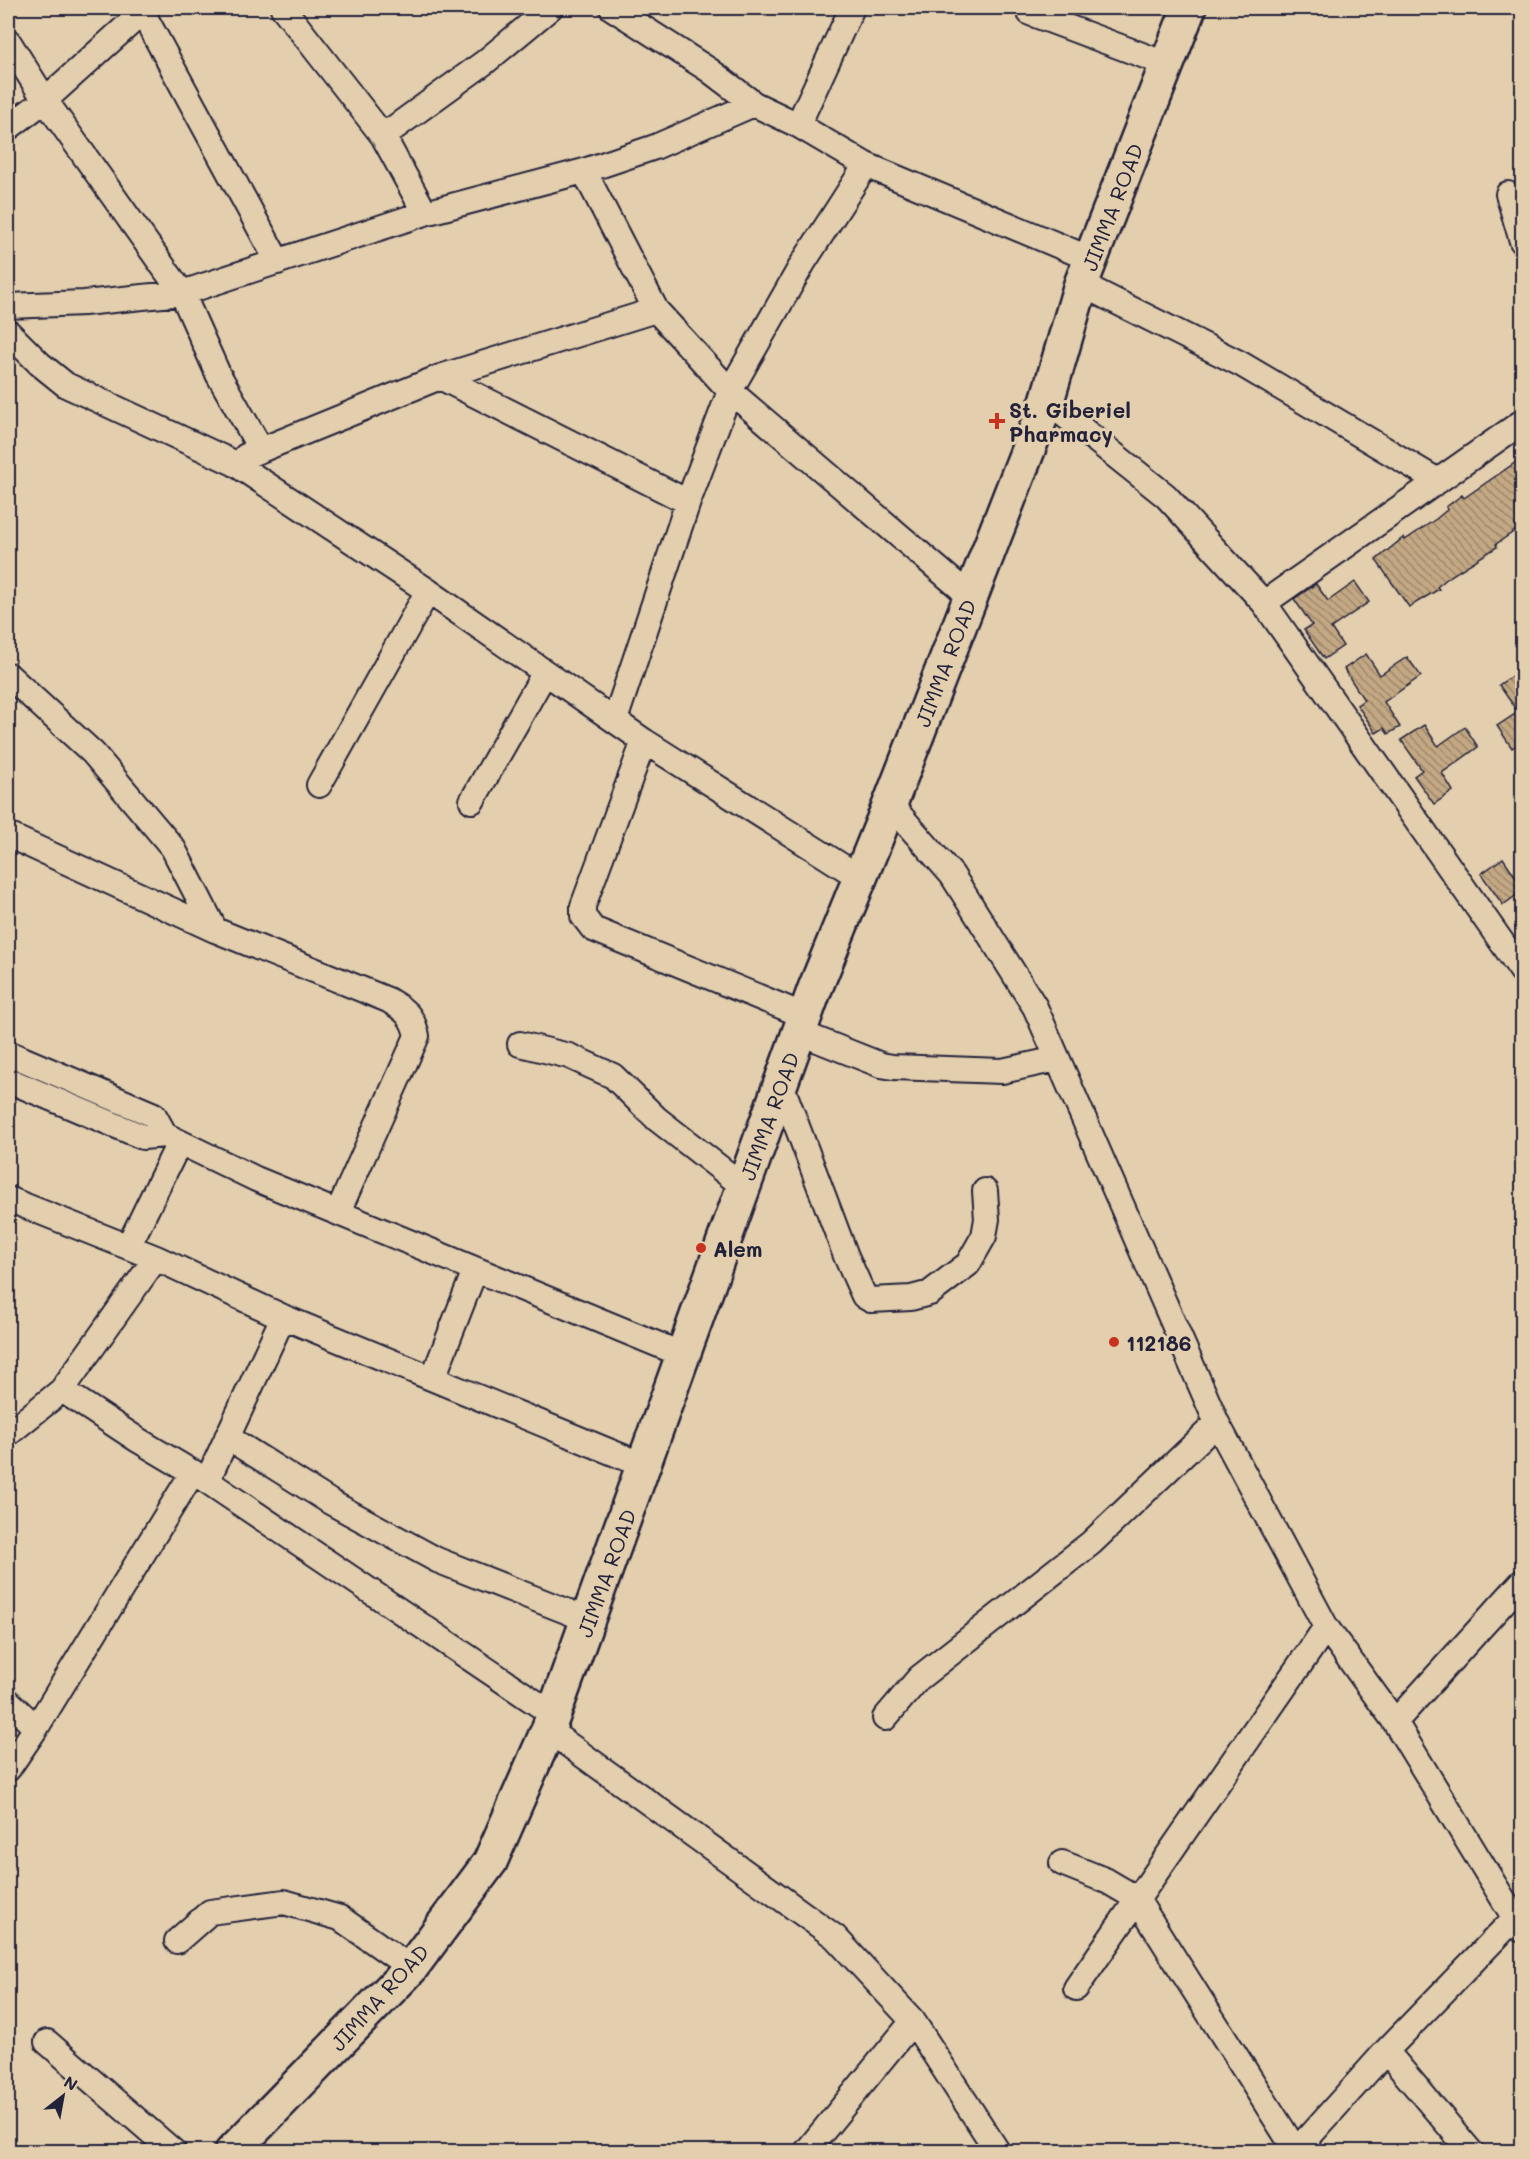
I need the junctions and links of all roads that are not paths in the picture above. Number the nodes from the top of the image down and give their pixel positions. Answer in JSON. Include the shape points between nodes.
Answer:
{"nodes":[{"id":1,"x":283,"y":8,"type":"edge"},
{"id":2,"x":550,"y":8,"type":"edge"},
{"id":3,"x":612,"y":8,"type":"edge"},
{"id":4,"x":852,"y":8,"type":"edge"},
{"id":5,"x":1189,"y":8,"type":"edge"},
{"id":6,"x":143,"y":9,"type":"edge"},
{"id":7,"x":1030,"y":13,"type":"dead end"},
{"id":8,"x":8,"y":41,"type":"edge"},
{"id":9,"x":1166,"y":64,"type":"junction"},
{"id":10,"x":45,"y":100,"type":"junction"},
{"id":11,"x":754,"y":104,"type":"junction"},
{"id":12,"x":798,"y":125,"type":"junction"},
{"id":13,"x":8,"y":128,"type":"edge"},
{"id":14,"x":383,"y":136,"type":"junction"},
{"id":15,"x":866,"y":165,"type":"junction"},
{"id":16,"x":584,"y":171,"type":"junction"},
{"id":17,"x":1508,"y":194,"type":"dead end"},
{"id":18,"x":425,"y":213,"type":"junction"},
{"id":19,"x":1522,"y":241,"type":"edge"},
{"id":20,"x":278,"y":262,"type":"junction"},
{"id":21,"x":1087,"y":272,"type":"junction"},
{"id":22,"x":182,"y":293,"type":"junction"},
{"id":23,"x":8,"y":306,"type":"edge"},
{"id":24,"x":656,"y":310,"type":"junction"},
{"id":25,"x":8,"y":332,"type":"edge"},
{"id":26,"x":440,"y":377,"type":"junction"},
{"id":27,"x":730,"y":391,"type":"junction"},
{"id":28,"x":1047,"y":401,"type":"junction"},
{"id":29,"x":1522,"y":422,"type":"edge"},
{"id":30,"x":260,"y":448,"type":"junction"},
{"id":31,"x":234,"y":463,"type":"junction"},
{"id":32,"x":1438,"y":481,"type":"junction"},
{"id":33,"x":688,"y":502,"type":"junction"},
{"id":34,"x":428,"y":591,"type":"junction"},
{"id":35,"x":971,"y":597,"type":"junction"},
{"id":36,"x":1264,"y":603,"type":"junction"},
{"id":37,"x":544,"y":674,"type":"junction"},
{"id":38,"x":8,"y":675,"type":"edge"},
{"id":39,"x":615,"y":720,"type":"junction"},
{"id":40,"x":644,"y":741,"type":"junction"},
{"id":41,"x":319,"y":785,"type":"dead end"},
{"id":42,"x":472,"y":801,"type":"dead end"},
{"id":43,"x":890,"y":804,"type":"junction"},
{"id":44,"x":8,"y":835,"type":"edge"},
{"id":45,"x":860,"y":877,"type":"junction"},
{"id":46,"x":215,"y":930,"type":"junction"},
{"id":47,"x":1522,"y":971,"type":"edge"},
{"id":48,"x":802,"y":1024,"type":"junction"},
{"id":49,"x":520,"y":1044,"type":"dead end"},
{"id":50,"x":8,"y":1053,"type":"edge"},
{"id":51,"x":1057,"y":1059,"type":"junction"},
{"id":52,"x":8,"y":1080,"type":"edge"},
{"id":53,"x":781,"y":1083,"type":"junction"},
{"id":54,"x":172,"y":1139,"type":"junction"},
{"id":55,"x":743,"y":1186,"type":"junction"},
{"id":56,"x":984,"y":1191,"type":"dead end"},
{"id":57,"x":8,"y":1199,"type":"edge"},
{"id":58,"x":338,"y":1212,"type":"junction"},
{"id":59,"x":128,"y":1247,"type":"junction"},
{"id":60,"x":156,"y":1258,"type":"junction"},
{"id":61,"x":475,"y":1270,"type":"junction"},
{"id":62,"x":283,"y":1317,"type":"junction"},
{"id":63,"x":681,"y":1354,"type":"junction"},
{"id":64,"x":433,"y":1378,"type":"junction"},
{"id":65,"x":62,"y":1390,"type":"junction"},
{"id":66,"x":1217,"y":1423,"type":"junction"},
{"id":67,"x":8,"y":1434,"type":"edge"},
{"id":68,"x":227,"y":1437,"type":"junction"},
{"id":69,"x":645,"y":1466,"type":"junction"},
{"id":70,"x":200,"y":1476,"type":"junction"},
{"id":71,"x":1519,"y":1593,"type":"edge"},
{"id":72,"x":589,"y":1620,"type":"junction"},
{"id":73,"x":1326,"y":1627,"type":"junction"},
{"id":74,"x":8,"y":1701,"type":"edge"},
{"id":75,"x":885,"y":1719,"type":"dead end"},
{"id":76,"x":1395,"y":1722,"type":"junction"},
{"id":77,"x":551,"y":1723,"type":"junction"},
{"id":78,"x":36,"y":1728,"type":"junction"},
{"id":79,"x":8,"y":1768,"type":"edge"},
{"id":80,"x":1062,"y":1863,"type":"dead end"},
{"id":81,"x":1136,"y":1898,"type":"junction"},
{"id":82,"x":1518,"y":1925,"type":"edge"},
{"id":83,"x":177,"y":1941,"type":"dead end"},
{"id":84,"x":411,"y":1968,"type":"junction"},
{"id":85,"x":1076,"y":1988,"type":"dead end"},
{"id":86,"x":913,"y":2021,"type":"junction"},
{"id":87,"x":47,"y":2043,"type":"dead end"},
{"id":88,"x":1386,"y":2051,"type":"junction"},
{"id":89,"x":174,"y":2151,"type":"edge"},
{"id":90,"x":231,"y":2151,"type":"edge"},
{"id":91,"x":806,"y":2151,"type":"edge"},
{"id":92,"x":998,"y":2151,"type":"edge"},
{"id":93,"x":1295,"y":2151,"type":"edge"},
{"id":94,"x":1471,"y":2151,"type":"edge"}],
"edges":[{"from":1,"to":14,"type":"street"},
{"from":2,"to":14,"type":"street","via":[[485,62]]},
{"from":3,"to":11,"type":"street"},
{"from":4,"to":12,"type":"street"},
{"from":5,"to":9,"type":"highway","name":"JIMMA ROAD"},
{"from":6,"to":10,"type":"street"},
{"from":6,"to":20,"type":"street"},
{"from":7,"to":9,"type":"street"},
{"from":8,"to":10,"type":"street"},
{"from":9,"to":21,"type":"highway","name":"JIMMA ROAD"},
{"from":10,"to":13,"type":"street"},
{"from":10,"to":22,"type":"street"},
{"from":11,"to":12,"type":"street"},
{"from":11,"to":16,"type":"street","via":[[655,147]]},
{"from":12,"to":15,"type":"street"},
{"from":14,"to":18,"type":"street"},
{"from":15,"to":21,"type":"street"},
{"from":15,"to":27,"type":"street","via":[[803,263]]},
{"from":16,"to":18,"type":"street"},
{"from":16,"to":24,"type":"street"},
{"from":17,"to":19,"type":"street"},
{"from":18,"to":20,"type":"street"},
{"from":20,"to":22,"type":"street"},
{"from":21,"to":28,"type":"highway","name":"JIMMA ROAD"},
{"from":21,"to":32,"type":"street"},
{"from":22,"to":23,"type":"street"},
{"from":22,"to":30,"type":"street","via":[[218,374]]},
{"from":24,"to":26,"type":"street"},
{"from":24,"to":27,"type":"street"},
{"from":25,"to":31,"type":"street","via":[[66,385]]},
{"from":26,"to":30,"type":"street"},
{"from":26,"to":33,"type":"street"},
{"from":27,"to":33,"type":"street"},
{"from":27,"to":35,"type":"street"},
{"from":28,"to":35,"type":"highway","name":"JIMMA ROAD"},
{"from":28,"to":36,"type":"street","via":[[1166,496]]},
{"from":29,"to":32,"type":"street"},
{"from":30,"to":31,"type":"street"},
{"from":31,"to":34,"type":"street"},
{"from":32,"to":36,"type":"street"},
{"from":33,"to":39,"type":"street"},
{"from":34,"to":37,"type":"street"},
{"from":34,"to":41,"type":"street"},
{"from":35,"to":43,"type":"highway","name":"JIMMA ROAD"},
{"from":36,"to":47,"type":"street"},
{"from":37,"to":39,"type":"street"},
{"from":37,"to":42,"type":"street"},
{"from":38,"to":46,"type":"street","via":[[93,753],[173,848]]},
{"from":39,"to":40,"type":"street"},
{"from":40,"to":45,"type":"street"},
{"from":40,"to":48,"type":"street","via":[[583,906],[586,923]]},
{"from":43,"to":45,"type":"highway","name":"JIMMA ROAD"},
{"from":43,"to":51,"type":"street","via":[[952,875],[1035,1007]]},
{"from":44,"to":46,"type":"street"},
{"from":45,"to":48,"type":"highway","name":"JIMMA ROAD"},
{"from":46,"to":58,"type":"street","via":[[388,1000],[408,1012],[414,1022],[417,1036]]},
{"from":48,"to":51,"type":"street","via":[[880,1065],[893,1067],[1002,1071]]},
{"from":48,"to":53,"type":"highway","name":"JIMMA ROAD"},
{"from":49,"to":55,"type":"street","via":[[569,1056],[613,1076],[657,1119]]},
{"from":50,"to":54,"type":"street","via":[[154,1115]]},
{"from":51,"to":66,"type":"street"},
{"from":52,"to":54,"type":"street","via":[[143,1137]]},
{"from":53,"to":55,"type":"highway","name":"JIMMA ROAD"},
{"from":53,"to":56,"type":"street","via":[[846,1256],[864,1296],[871,1300],[930,1293],[968,1264],[984,1236]]},
{"from":54,"to":58,"type":"street"},
{"from":54,"to":59,"type":"street"},
{"from":55,"to":63,"type":"highway","name":"JIMMA ROAD"},
{"from":57,"to":59,"type":"street"},
{"from":58,"to":61,"type":"street"},
{"from":59,"to":60,"type":"street"},
{"from":60,"to":62,"type":"street"},
{"from":60,"to":65,"type":"street"},
{"from":61,"to":63,"type":"street"},
{"from":61,"to":64,"type":"street"},
{"from":62,"to":64,"type":"street"},
{"from":62,"to":68,"type":"street"},
{"from":63,"to":69,"type":"highway","name":"JIMMA ROAD"},
{"from":64,"to":69,"type":"street"},
{"from":65,"to":67,"type":"street"},
{"from":65,"to":70,"type":"street"},
{"from":66,"to":73,"type":"street"},
{"from":66,"to":75,"type":"street","via":[[1091,1543],[920,1678]]},
{"from":68,"to":70,"type":"street"},
{"from":68,"to":72,"type":"street","via":[[332,1503],[437,1560]]},
{"from":69,"to":72,"type":"highway","name":"JIMMA ROAD"},
{"from":70,"to":77,"type":"street"},
{"from":70,"to":78,"type":"street"},
{"from":71,"to":76,"type":"street"},
{"from":72,"to":77,"type":"highway","name":"JIMMA ROAD"},
{"from":73,"to":76,"type":"street"},
{"from":73,"to":81,"type":"street"},
{"from":74,"to":78,"type":"street"},
{"from":76,"to":82,"type":"street"},
{"from":77,"to":84,"type":"highway","name":"JIMMA ROAD","via":[[490,1862]]},
{"from":77,"to":86,"type":"street","via":[[835,1937]]},
{"from":78,"to":79,"type":"street"},
{"from":80,"to":81,"type":"street"},
{"from":81,"to":85,"type":"street"},
{"from":81,"to":93,"type":"street"},
{"from":82,"to":88,"type":"street"},
{"from":83,"to":84,"type":"street","via":[[210,1912],[284,1902],[340,1918]]},
{"from":84,"to":90,"type":"highway","name":"JIMMA ROAD"},
{"from":86,"to":91,"type":"street"},
{"from":86,"to":92,"type":"street"},
{"from":87,"to":89,"type":"street"},
{"from":88,"to":93,"type":"street"},
{"from":88,"to":94,"type":"street"}]}
